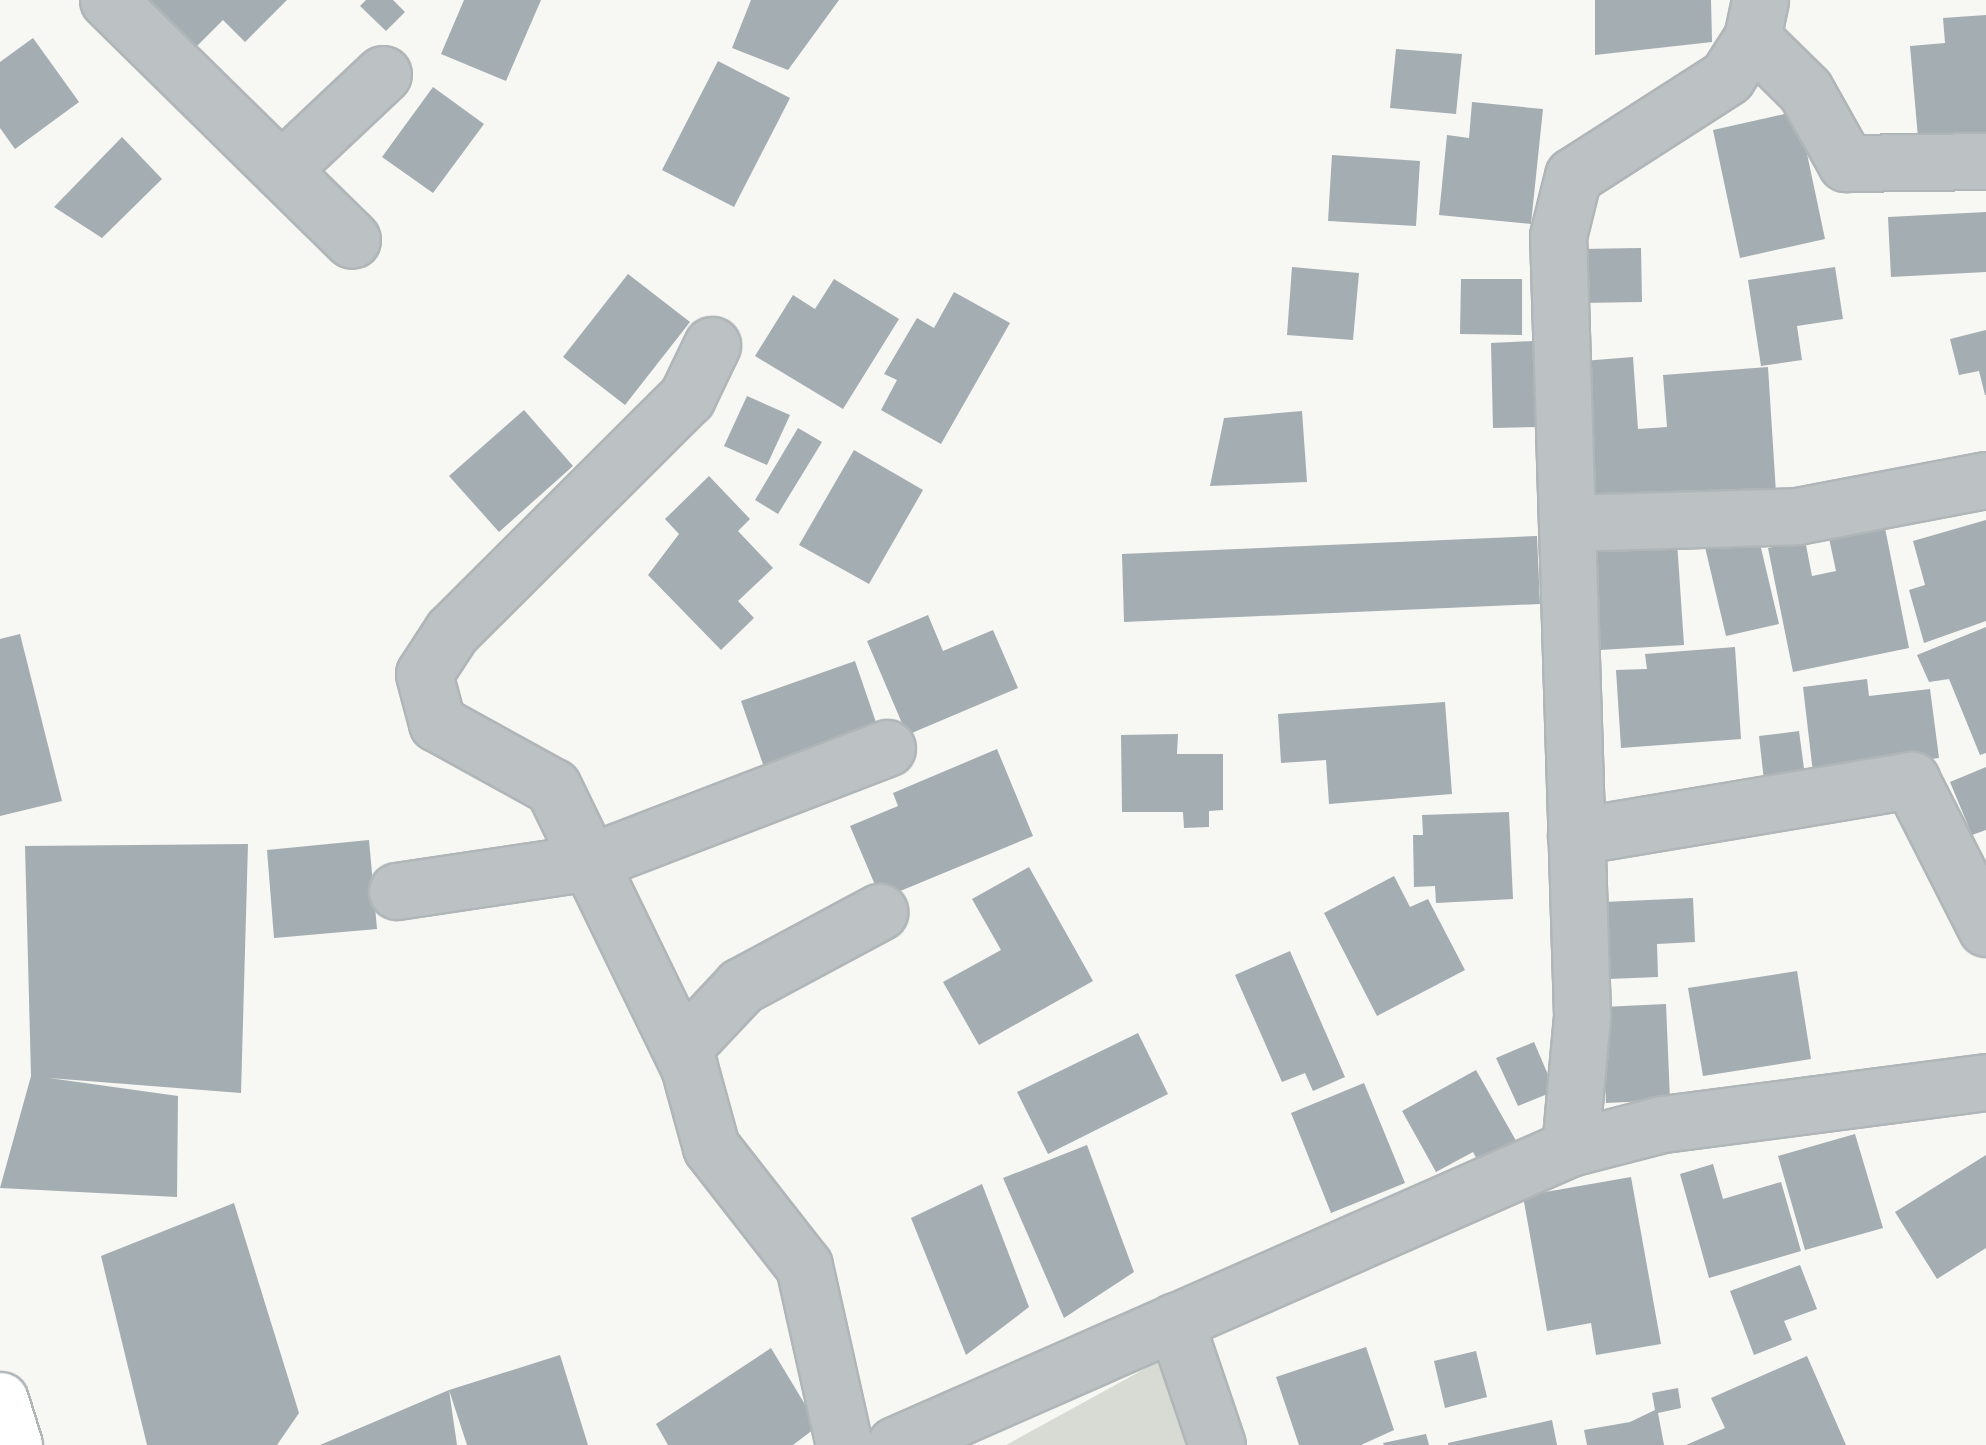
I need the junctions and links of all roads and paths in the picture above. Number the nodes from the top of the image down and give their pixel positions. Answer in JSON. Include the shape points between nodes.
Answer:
{"nodes":[{"id":1,"x":108,"y":0,"type":"edge"},
{"id":2,"x":1756,"y":19,"type":"edge"},
{"id":3,"x":383,"y":74,"type":"dead end"},
{"id":4,"x":1986,"y":161,"type":"edge"},
{"id":5,"x":281,"y":170,"type":"junction"},
{"id":6,"x":352,"y":240,"type":"dead end"},
{"id":7,"x":712,"y":345,"type":"dead end"},
{"id":8,"x":1986,"y":480,"type":"edge"},
{"id":9,"x":1567,"y":523,"type":"junction"},
{"id":10,"x":887,"y":748,"type":"dead end"},
{"id":11,"x":1576,"y":836,"type":"junction"},
{"id":12,"x":590,"y":862,"type":"junction"},
{"id":13,"x":1979,"y":889,"type":"edge"},
{"id":14,"x":397,"y":891,"type":"dead end"},
{"id":15,"x":879,"y":912,"type":"dead end"},
{"id":16,"x":681,"y":1050,"type":"junction"},
{"id":17,"x":1986,"y":1082,"type":"edge"},
{"id":18,"x":1570,"y":1148,"type":"junction"},
{"id":19,"x":1175,"y":1321,"type":"junction"},
{"id":20,"x":0,"y":1400,"type":"edge"},
{"id":21,"x":14,"y":1445,"type":"edge"},
{"id":22,"x":844,"y":1445,"type":"edge"},
{"id":23,"x":895,"y":1445,"type":"edge"},
{"id":24,"x":1216,"y":1445,"type":"edge"}],
"edges":[{"from":1,"to":5,"type":"street"},
{"from":2,"to":4,"type":"street","via":[[1846,163]]},
{"from":2,"to":9,"type":"street","via":[[1727,77],[1573,176],[1558,236]]},
{"from":3,"to":5,"type":"street"},
{"from":5,"to":6,"type":"street"},
{"from":7,"to":12,"type":"street","via":[[687,397],[452,631],[424,674],[437,723],[552,787]]},
{"from":8,"to":9,"type":"street","via":[[1797,516]]},
{"from":9,"to":11,"type":"street"},
{"from":10,"to":12,"type":"street"},
{"from":11,"to":13,"type":"street","via":[[1911,780]]},
{"from":11,"to":18,"type":"street","via":[[1582,1015]]},
{"from":12,"to":14,"type":"street"},
{"from":12,"to":16,"type":"street"},
{"from":15,"to":16,"type":"street","via":[[742,986]]},
{"from":16,"to":22,"type":"street","via":[[711,1147],[804,1266]]},
{"from":17,"to":18,"type":"street","via":[[1663,1124]]},
{"from":18,"to":19,"type":"street"},
{"from":19,"to":23,"type":"street"},
{"from":19,"to":24,"type":"street"},
{"from":20,"to":21,"type":"main road"}]}
